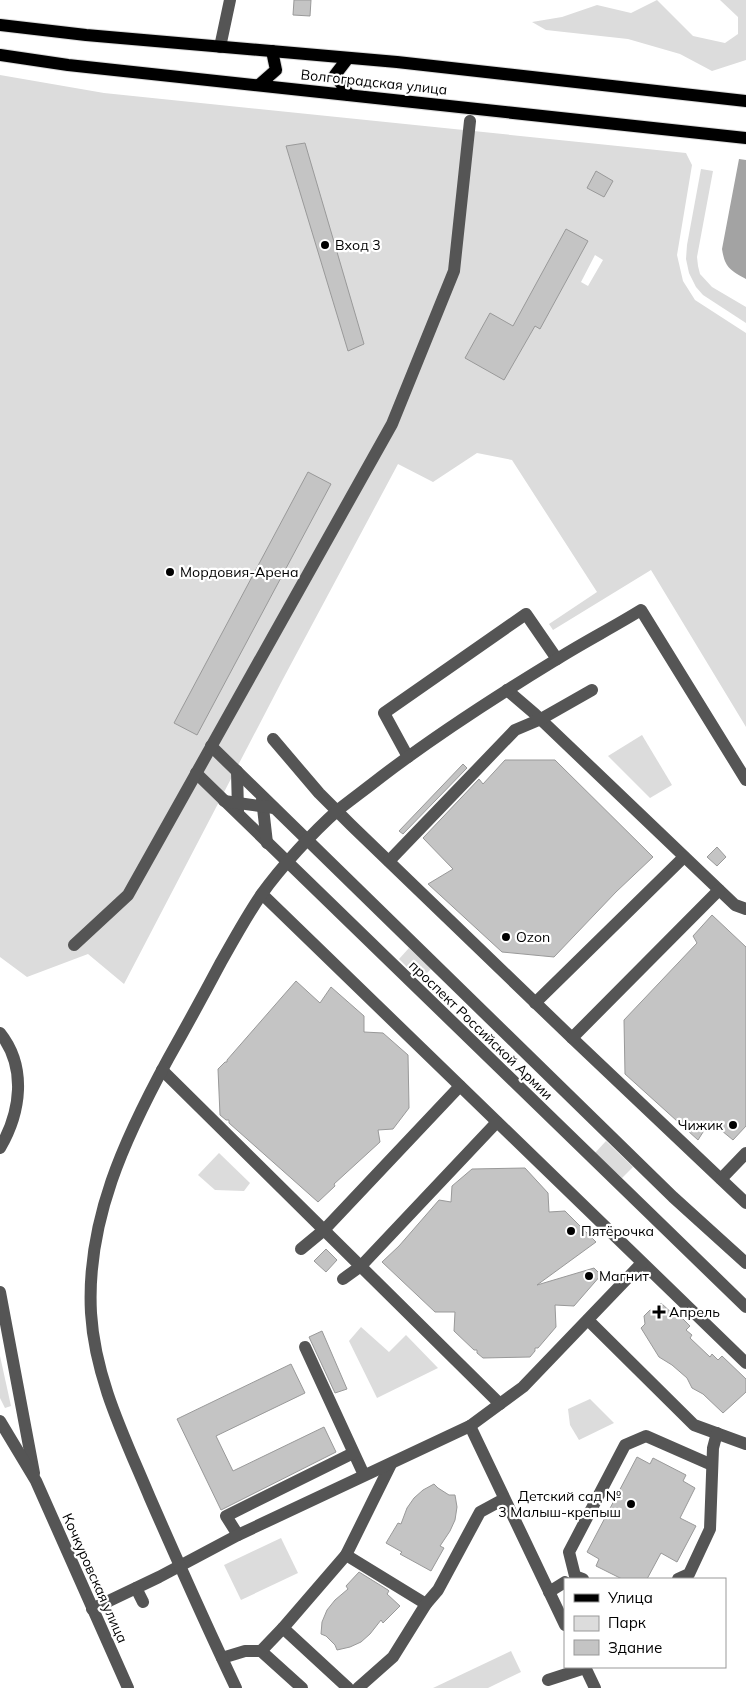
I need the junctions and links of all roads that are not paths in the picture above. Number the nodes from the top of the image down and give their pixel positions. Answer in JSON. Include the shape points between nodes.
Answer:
{"nodes":[{"id":1,"x":230,"y":0,"type":"edge"},
{"id":2,"x":0,"y":25,"type":"edge"},
{"id":3,"x":220,"y":47,"type":"junction"},
{"id":4,"x":272,"y":51,"type":"junction"},
{"id":5,"x":0,"y":55,"type":"edge"},
{"id":6,"x":348,"y":58,"type":"junction"},
{"id":7,"x":259,"y":85,"type":"junction"},
{"id":8,"x":348,"y":95,"type":"junction"},
{"id":9,"x":746,"y":101,"type":"edge"},
{"id":10,"x":470,"y":121,"type":"dead end"},
{"id":11,"x":746,"y":138,"type":"edge"},
{"id":12,"x":557,"y":659,"type":"junction"},
{"id":13,"x":507,"y":690,"type":"junction"},
{"id":14,"x":592,"y":690,"type":"dead end"},
{"id":15,"x":540,"y":719,"type":"junction"},
{"id":16,"x":273,"y":739,"type":"dead end"},
{"id":17,"x":211,"y":746,"type":"junction"},
{"id":18,"x":408,"y":756,"type":"junction"},
{"id":19,"x":237,"y":771,"type":"junction"},
{"id":20,"x":196,"y":773,"type":"junction"},
{"id":21,"x":746,"y":780,"type":"edge"},
{"id":22,"x":266,"y":803,"type":"junction"},
{"id":23,"x":238,"y":809,"type":"junction"},
{"id":24,"x":337,"y":811,"type":"junction"},
{"id":25,"x":308,"y":841,"type":"junction"},
{"id":26,"x":267,"y":843,"type":"junction"},
{"id":27,"x":684,"y":857,"type":"junction"},
{"id":28,"x":389,"y":861,"type":"junction"},
{"id":29,"x":288,"y":863,"type":"junction"},
{"id":30,"x":719,"y":890,"type":"junction"},
{"id":31,"x":262,"y":894,"type":"junction"},
{"id":32,"x":746,"y":909,"type":"edge"},
{"id":33,"x":74,"y":944,"type":"dead end"},
{"id":34,"x":535,"y":1003,"type":"junction"},
{"id":35,"x":0,"y":1033,"type":"edge"},
{"id":36,"x":572,"y":1038,"type":"junction"},
{"id":37,"x":162,"y":1070,"type":"junction"},
{"id":38,"x":460,"y":1086,"type":"junction"},
{"id":39,"x":497,"y":1122,"type":"junction"},
{"id":40,"x":0,"y":1148,"type":"edge"},
{"id":41,"x":746,"y":1153,"type":"edge"},
{"id":42,"x":721,"y":1179,"type":"junction"},
{"id":43,"x":746,"y":1203,"type":"edge"},
{"id":44,"x":324,"y":1230,"type":"junction"},
{"id":45,"x":300,"y":1249,"type":"dead end"},
{"id":46,"x":746,"y":1263,"type":"edge"},
{"id":47,"x":642,"y":1264,"type":"junction"},
{"id":48,"x":361,"y":1266,"type":"junction"},
{"id":49,"x":343,"y":1280,"type":"dead end"},
{"id":50,"x":0,"y":1292,"type":"edge"},
{"id":51,"x":746,"y":1308,"type":"edge"},
{"id":52,"x":588,"y":1320,"type":"junction"},
{"id":53,"x":304,"y":1347,"type":"dead end"},
{"id":54,"x":746,"y":1363,"type":"edge"},
{"id":55,"x":500,"y":1404,"type":"junction"},
{"id":56,"x":0,"y":1421,"type":"edge"},
{"id":57,"x":470,"y":1426,"type":"junction"},
{"id":58,"x":717,"y":1433,"type":"junction"},
{"id":59,"x":746,"y":1444,"type":"edge"},
{"id":60,"x":354,"y":1453,"type":"junction"},
{"id":61,"x":391,"y":1464,"type":"junction"},
{"id":62,"x":712,"y":1465,"type":"junction"},
{"id":63,"x":364,"y":1476,"type":"junction"},
{"id":64,"x":36,"y":1481,"type":"junction"},
{"id":65,"x":504,"y":1498,"type":"junction"},
{"id":66,"x":238,"y":1535,"type":"junction"},
{"id":67,"x":346,"y":1555,"type":"junction"},
{"id":68,"x":180,"y":1566,"type":"junction"},
{"id":69,"x":573,"y":1578,"type":"edge"},
{"id":70,"x":680,"y":1578,"type":"edge"},
{"id":71,"x":564,"y":1584,"type":"edge"},
{"id":72,"x":136,"y":1588,"type":"junction"},
{"id":73,"x":549,"y":1592,"type":"junction"},
{"id":74,"x":143,"y":1602,"type":"dead end"},
{"id":75,"x":426,"y":1604,"type":"junction"},
{"id":76,"x":92,"y":1609,"type":"junction"},
{"id":77,"x":564,"y":1623,"type":"edge"},
{"id":78,"x":283,"y":1628,"type":"junction"},
{"id":79,"x":261,"y":1651,"type":"junction"},
{"id":80,"x":222,"y":1658,"type":"junction"},
{"id":81,"x":582,"y":1668,"type":"edge"},
{"id":82,"x":585,"y":1668,"type":"edge"},
{"id":83,"x":548,"y":1680,"type":"dead end"},
{"id":84,"x":128,"y":1688,"type":"edge"},
{"id":85,"x":236,"y":1688,"type":"edge"},
{"id":86,"x":302,"y":1688,"type":"edge"},
{"id":87,"x":348,"y":1688,"type":"edge"},
{"id":88,"x":358,"y":1688,"type":"edge"},
{"id":89,"x":595,"y":1688,"type":"edge"}],
"edges":[{"from":1,"to":3,"type":"street"},
{"from":2,"to":3,"type":"main road","name":"Волгоградская улица"},
{"from":3,"to":4,"type":"main road","name":"Волгоградская улица"},
{"from":4,"to":6,"type":"main road","name":"Волгоградская улица"},
{"from":4,"to":7,"type":"main road","via":[[276,70]]},
{"from":5,"to":7,"type":"main road","name":"Волгоградская улица"},
{"from":6,"to":8,"type":"main road","via":[[335,75]]},
{"from":6,"to":9,"type":"main road","name":"Волгоградская улица"},
{"from":7,"to":8,"type":"main road","name":"Волгоградская улица"},
{"from":8,"to":11,"type":"main road","name":"Волгоградская улица"},
{"from":10,"to":17,"type":"street","via":[[454,271],[392,424]]},
{"from":12,"to":13,"type":"street"},
{"from":12,"to":18,"type":"street","via":[[526,614],[384,713]]},
{"from":12,"to":21,"type":"street","via":[[641,610]]},
{"from":13,"to":15,"type":"street"},
{"from":13,"to":18,"type":"street"},
{"from":14,"to":15,"type":"street"},
{"from":15,"to":27,"type":"street"},
{"from":15,"to":28,"type":"street","via":[[515,730]]},
{"from":16,"to":24,"type":"street"},
{"from":17,"to":19,"type":"street","name":"проспект Российской Армии"},
{"from":17,"to":20,"type":"street"},
{"from":18,"to":24,"type":"street"},
{"from":19,"to":22,"type":"street","name":"проспект Российской Армии"},
{"from":19,"to":23,"type":"street"},
{"from":20,"to":23,"type":"street","name":"проспект Российской Армии","via":[[224,801]]},
{"from":20,"to":33,"type":"street","via":[[128,895]]},
{"from":22,"to":23,"type":"street"},
{"from":22,"to":25,"type":"street","name":"проспект Российской Армии"},
{"from":22,"to":26,"type":"street"},
{"from":23,"to":26,"type":"street","name":"проспект Российской Армии"},
{"from":24,"to":25,"type":"street"},
{"from":24,"to":28,"type":"street"},
{"from":25,"to":29,"type":"street"},
{"from":25,"to":46,"type":"street","name":"проспект Российской Армии"},
{"from":26,"to":29,"type":"street","name":"проспект Российской Армии"},
{"from":27,"to":30,"type":"street"},
{"from":27,"to":34,"type":"street"},
{"from":28,"to":34,"type":"street"},
{"from":29,"to":31,"type":"street"},
{"from":29,"to":51,"type":"street","name":"проспект Российской Армии"},
{"from":30,"to":32,"type":"street","via":[[735,905]]},
{"from":30,"to":36,"type":"street"},
{"from":31,"to":37,"type":"street"},
{"from":31,"to":38,"type":"street"},
{"from":34,"to":36,"type":"street"},
{"from":35,"to":40,"type":"street","via":[[12,1055],[18,1094],[10,1131]]},
{"from":36,"to":42,"type":"street"},
{"from":37,"to":44,"type":"street"},
{"from":37,"to":68,"type":"street","via":[[118,1160],[105,1199],[95,1241],[91,1314],[99,1363],[113,1412]]},
{"from":38,"to":39,"type":"street"},
{"from":38,"to":44,"type":"street"},
{"from":39,"to":47,"type":"street"},
{"from":39,"to":48,"type":"street"},
{"from":41,"to":42,"type":"street"},
{"from":42,"to":43,"type":"street"},
{"from":44,"to":45,"type":"street"},
{"from":44,"to":48,"type":"street"},
{"from":47,"to":52,"type":"street"},
{"from":47,"to":54,"type":"street"},
{"from":48,"to":49,"type":"street"},
{"from":48,"to":55,"type":"street"},
{"from":50,"to":64,"type":"street","name":"Кочкуровская улица"},
{"from":52,"to":55,"type":"street","via":[[523,1387]]},
{"from":52,"to":58,"type":"street","via":[[694,1425]]},
{"from":53,"to":60,"type":"street"},
{"from":55,"to":57,"type":"street"},
{"from":56,"to":64,"type":"street","name":"Кочкуровская улица"},
{"from":57,"to":61,"type":"street"},
{"from":57,"to":65,"type":"street"},
{"from":58,"to":59,"type":"street"},
{"from":58,"to":62,"type":"street"},
{"from":60,"to":63,"type":"street"},
{"from":60,"to":66,"type":"street","via":[[226,1516]]},
{"from":61,"to":63,"type":"street"},
{"from":61,"to":67,"type":"street"},
{"from":62,"to":69,"type":"street","via":[[646,1436],[625,1445],[569,1552]]},
{"from":62,"to":70,"type":"street","via":[[710,1529],[689,1574]]},
{"from":63,"to":66,"type":"street"},
{"from":64,"to":76,"type":"street","name":"Кочкуровская улица"},
{"from":65,"to":73,"type":"street"},
{"from":65,"to":75,"type":"street","via":[[480,1512],[438,1590]]},
{"from":66,"to":68,"type":"street"},
{"from":67,"to":75,"type":"street"},
{"from":67,"to":78,"type":"street"},
{"from":68,"to":72,"type":"street"},
{"from":68,"to":80,"type":"street"},
{"from":71,"to":73,"type":"street"},
{"from":72,"to":74,"type":"street"},
{"from":72,"to":76,"type":"street"},
{"from":73,"to":77,"type":"street"},
{"from":75,"to":88,"type":"street","via":[[393,1657]]},
{"from":76,"to":84,"type":"street","name":"Кочкуровская улица"},
{"from":78,"to":79,"type":"street"},
{"from":78,"to":87,"type":"street"},
{"from":79,"to":80,"type":"street","via":[[245,1651]]},
{"from":79,"to":86,"type":"street"},
{"from":80,"to":85,"type":"street"},
{"from":81,"to":83,"type":"street"},
{"from":82,"to":89,"type":"street"}]}
